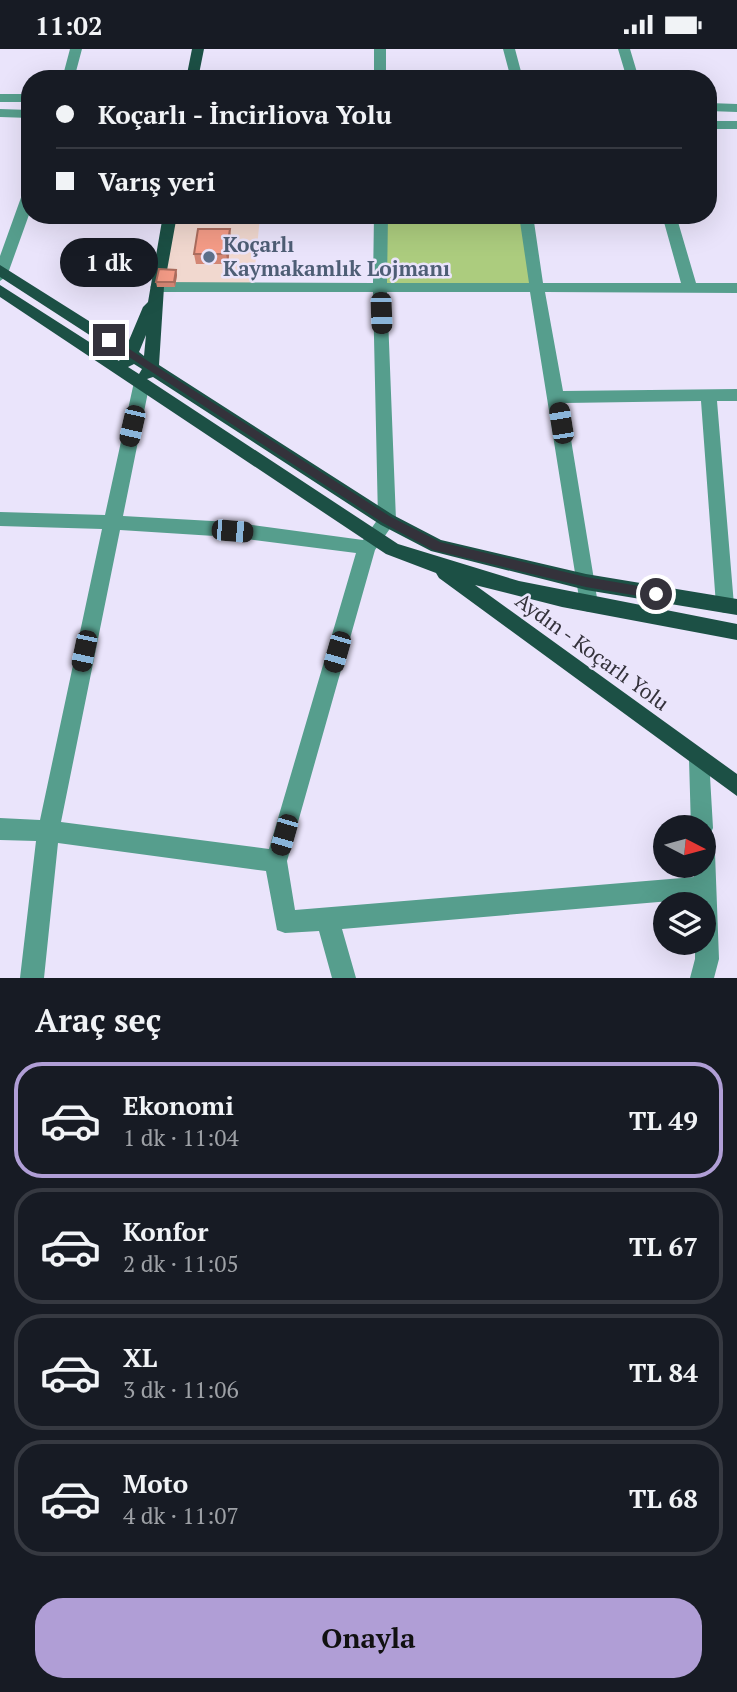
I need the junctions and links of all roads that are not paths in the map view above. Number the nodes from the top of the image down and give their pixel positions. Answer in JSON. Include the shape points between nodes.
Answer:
{"nodes":[{"id":1,"x":76,"y":49,"type":"edge"},
{"id":2,"x":198,"y":49,"type":"edge"},
{"id":3,"x":380,"y":49,"type":"edge"},
{"id":4,"x":509,"y":49,"type":"edge"},
{"id":5,"x":624,"y":49,"type":"edge"},
{"id":6,"x":70,"y":70,"type":"edge"},
{"id":7,"x":194,"y":70,"type":"edge"},
{"id":8,"x":380,"y":70,"type":"edge"},
{"id":9,"x":515,"y":70,"type":"edge"},
{"id":10,"x":630,"y":70,"type":"edge"},
{"id":11,"x":0,"y":98,"type":"edge"},
{"id":12,"x":21,"y":98,"type":"edge"},
{"id":13,"x":717,"y":107,"type":"edge"},
{"id":14,"x":737,"y":108,"type":"edge"},
{"id":15,"x":0,"y":113,"type":"edge"},
{"id":16,"x":21,"y":114,"type":"edge"},
{"id":17,"x":717,"y":125,"type":"edge"},
{"id":18,"x":737,"y":125,"type":"edge"},
{"id":19,"x":21,"y":215,"type":"edge"},
{"id":20,"x":169,"y":224,"type":"edge"},
{"id":21,"x":381,"y":224,"type":"edge"},
{"id":22,"x":527,"y":224,"type":"edge"},
{"id":23,"x":672,"y":224,"type":"edge"},
{"id":24,"x":0,"y":270,"type":"edge"},
{"id":25,"x":0,"y":277,"type":"edge"},
{"id":26,"x":380,"y":287,"type":"junction"},
{"id":27,"x":158,"y":288,"type":"junction"},
{"id":28,"x":536,"y":288,"type":"junction"},
{"id":29,"x":691,"y":288,"type":"junction"},
{"id":30,"x":737,"y":288,"type":"edge"},
{"id":31,"x":0,"y":291,"type":"edge"},
{"id":32,"x":131,"y":354,"type":"junction"},
{"id":33,"x":123,"y":370,"type":"junction"},
{"id":34,"x":146,"y":375,"type":"junction"},
{"id":35,"x":709,"y":395,"type":"junction"},
{"id":36,"x":737,"y":395,"type":"edge"},
{"id":37,"x":557,"y":397,"type":"junction"},
{"id":38,"x":0,"y":519,"type":"edge"},
{"id":39,"x":387,"y":520,"type":"junction"},
{"id":40,"x":111,"y":522,"type":"junction"},
{"id":41,"x":371,"y":543,"type":"junction"},
{"id":42,"x":437,"y":546,"type":"junction"},
{"id":43,"x":437,"y":567,"type":"junction"},
{"id":44,"x":586,"y":582,"type":"junction"},
{"id":45,"x":589,"y":604,"type":"junction"},
{"id":46,"x":731,"y":606,"type":"edge"},
{"id":47,"x":737,"y":632,"type":"edge"},
{"id":48,"x":699,"y":759,"type":"junction"},
{"id":49,"x":737,"y":786,"type":"edge"},
{"id":50,"x":701,"y":815,"type":"edge"},
{"id":51,"x":0,"y":829,"type":"edge"},
{"id":52,"x":48,"y":831,"type":"junction"},
{"id":53,"x":276,"y":861,"type":"junction"},
{"id":54,"x":705,"y":879,"type":"edge"},
{"id":55,"x":705,"y":887,"type":"junction"},
{"id":56,"x":327,"y":921,"type":"junction"},
{"id":57,"x":707,"y":977,"type":"edge"},
{"id":58,"x":32,"y":978,"type":"edge"},
{"id":59,"x":344,"y":978,"type":"edge"}],
"edges":[{"from":1,"to":6,"type":"street"},
{"from":2,"to":7,"type":"main road"},
{"from":3,"to":8,"type":"street"},
{"from":4,"to":9,"type":"street"},
{"from":5,"to":10,"type":"street"},
{"from":11,"to":12,"type":"street"},
{"from":13,"to":14,"type":"street"},
{"from":15,"to":16,"type":"street"},
{"from":17,"to":18,"type":"street"},
{"from":19,"to":24,"type":"street"},
{"from":20,"to":27,"type":"main road"},
{"from":21,"to":26,"type":"street"},
{"from":22,"to":28,"type":"street"},
{"from":23,"to":29,"type":"street"},
{"from":24,"to":25,"type":"street"},
{"from":24,"to":32,"type":"main road"},
{"from":26,"to":27,"type":"street"},
{"from":26,"to":28,"type":"street"},
{"from":26,"to":39,"type":"street"},
{"from":27,"to":32,"type":"main road"},
{"from":27,"to":34,"type":"main road"},
{"from":28,"to":29,"type":"street"},
{"from":28,"to":37,"type":"street"},
{"from":29,"to":30,"type":"street"},
{"from":31,"to":33,"type":"main road"},
{"from":32,"to":33,"type":"main road"},
{"from":32,"to":34,"type":"main road"},
{"from":33,"to":34,"type":"main road"},
{"from":34,"to":39,"type":"main road"},
{"from":34,"to":40,"type":"street"},
{"from":34,"to":41,"type":"main road"},
{"from":35,"to":36,"type":"street"},
{"from":35,"to":37,"type":"street"},
{"from":35,"to":46,"type":"street"},
{"from":37,"to":44,"type":"street"},
{"from":38,"to":40,"type":"street"},
{"from":39,"to":41,"type":"street"},
{"from":39,"to":42,"type":"main road"},
{"from":40,"to":41,"type":"street"},
{"from":40,"to":52,"type":"street"},
{"from":41,"to":43,"type":"main road"},
{"from":41,"to":53,"type":"street"},
{"from":42,"to":43,"type":"main road"},
{"from":42,"to":44,"type":"main road"},
{"from":43,"to":45,"type":"main road"},
{"from":43,"to":48,"type":"main road","name":"Aydın - Koçarlı Yolu"},
{"from":44,"to":45,"type":"street"},
{"from":44,"to":46,"type":"main road"},
{"from":45,"to":47,"type":"main road"},
{"from":48,"to":49,"type":"main road","name":"Aydın - Koçarlı Yolu"},
{"from":48,"to":50,"type":"street"},
{"from":51,"to":52,"type":"street"},
{"from":52,"to":53,"type":"street"},
{"from":52,"to":58,"type":"street"},
{"from":53,"to":56,"type":"street","via":[[285,922]]},
{"from":54,"to":55,"type":"street"},
{"from":55,"to":56,"type":"street"},
{"from":55,"to":57,"type":"street"},
{"from":56,"to":59,"type":"street"}]}
